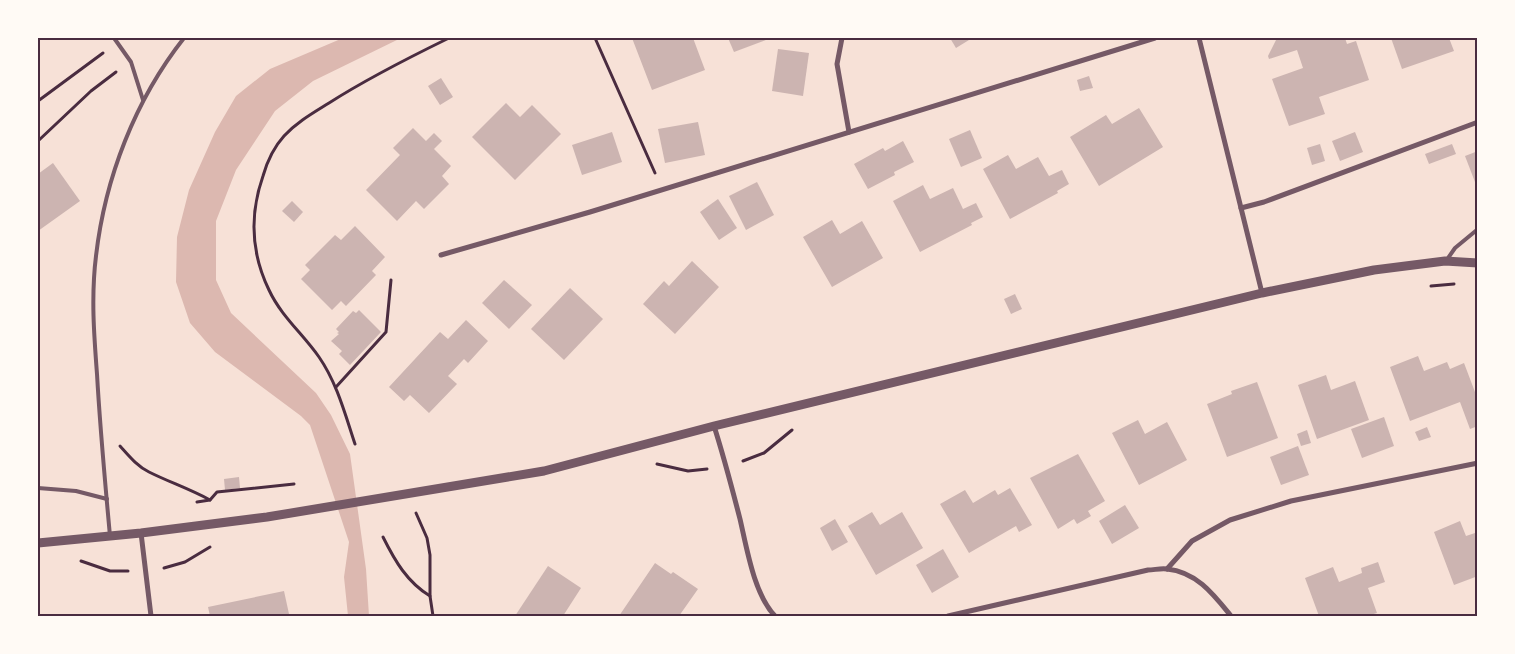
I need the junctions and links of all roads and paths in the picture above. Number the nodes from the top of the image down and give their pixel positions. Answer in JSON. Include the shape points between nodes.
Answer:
{"nodes":[{"id":1,"x":114,"y":38,"type":"edge"},
{"id":2,"x":184,"y":38,"type":"edge"},
{"id":3,"x":449,"y":38,"type":"edge"},
{"id":4,"x":595,"y":38,"type":"edge"},
{"id":5,"x":842,"y":38,"type":"edge"},
{"id":6,"x":1155,"y":38,"type":"edge"},
{"id":7,"x":1199,"y":38,"type":"edge"},
{"id":8,"x":117,"y":42,"type":"junction"},
{"id":9,"x":131,"y":62,"type":"junction"},
{"id":10,"x":143,"y":100,"type":"junction"},
{"id":11,"x":38,"y":102,"type":"edge"},
{"id":12,"x":1478,"y":122,"type":"edge"},
{"id":13,"x":848,"y":132,"type":"junction"},
{"id":14,"x":38,"y":141,"type":"edge"},
{"id":15,"x":662,"y":189,"type":"junction"},
{"id":16,"x":1241,"y":208,"type":"junction"},
{"id":17,"x":1478,"y":229,"type":"edge"},
{"id":18,"x":440,"y":255,"type":"dead end"},
{"id":19,"x":1445,"y":261,"type":"junction"},
{"id":20,"x":1478,"y":263,"type":"edge"},
{"id":21,"x":391,"y":280,"type":"dead end"},
{"id":22,"x":1262,"y":293,"type":"junction"},
{"id":23,"x":336,"y":387,"type":"junction"},
{"id":24,"x":99,"y":417,"type":"junction"},
{"id":25,"x":714,"y":426,"type":"junction"},
{"id":26,"x":355,"y":444,"type":"dead end"},
{"id":27,"x":1478,"y":463,"type":"edge"},
{"id":28,"x":294,"y":484,"type":"dead end"},
{"id":29,"x":38,"y":488,"type":"edge"},
{"id":30,"x":106,"y":500,"type":"junction"},
{"id":31,"x":210,"y":500,"type":"junction"},
{"id":32,"x":197,"y":502,"type":"dead end"},
{"id":33,"x":416,"y":513,"type":"dead end"},
{"id":34,"x":141,"y":533,"type":"junction"},
{"id":35,"x":110,"y":536,"type":"junction"},
{"id":36,"x":383,"y":537,"type":"dead end"},
{"id":37,"x":38,"y":543,"type":"edge"},
{"id":38,"x":1167,"y":569,"type":"junction"},
{"id":39,"x":430,"y":596,"type":"junction"},
{"id":40,"x":151,"y":616,"type":"edge"},
{"id":41,"x":432,"y":616,"type":"edge"},
{"id":42,"x":775,"y":616,"type":"edge"},
{"id":43,"x":948,"y":616,"type":"edge"},
{"id":44,"x":1231,"y":616,"type":"edge"}],
"edges":[{"from":1,"to":8,"type":"lane"},
{"from":2,"to":10,"type":"lane"},
{"from":3,"to":23,"type":"path","via":[[346,92],[301,121],[283,137],[268,161],[259,187],[254,212],[254,240],[269,290],[282,313],[318,356]]},
{"from":4,"to":15,"type":"path"},
{"from":5,"to":13,"type":"street","via":[[837,64]]},
{"from":6,"to":13,"type":"street"},
{"from":7,"to":16,"type":"street"},
{"from":8,"to":9,"type":"lane"},
{"from":8,"to":11,"type":"path"},
{"from":9,"to":10,"type":"lane"},
{"from":9,"to":14,"type":"path","via":[[91,91]]},
{"from":10,"to":24,"type":"lane","via":[[118,158],[96,256],[93,312]]},
{"from":12,"to":16,"type":"street"},
{"from":13,"to":15,"type":"street"},
{"from":15,"to":18,"type":"street"},
{"from":16,"to":22,"type":"street"},
{"from":17,"to":19,"type":"lane"},
{"from":19,"to":20,"type":"street"},
{"from":19,"to":22,"type":"street","via":[[1374,270]]},
{"from":21,"to":23,"type":"path","via":[[386,332]]},
{"from":22,"to":25,"type":"street"},
{"from":23,"to":26,"type":"path"},
{"from":24,"to":30,"type":"lane"},
{"from":24,"to":31,"type":"path","via":[[134,462]]},
{"from":25,"to":34,"type":"street","via":[[544,472],[267,517]]},
{"from":25,"to":42,"type":"street","via":[[762,599]]},
{"from":27,"to":38,"type":"street","via":[[1291,501],[1230,520],[1192,541]]},
{"from":28,"to":31,"type":"path","via":[[217,492]]},
{"from":29,"to":30,"type":"lane","via":[[76,491]]},
{"from":30,"to":35,"type":"lane"},
{"from":31,"to":32,"type":"path"},
{"from":33,"to":39,"type":"path","via":[[430,554]]},
{"from":34,"to":35,"type":"street"},
{"from":34,"to":40,"type":"street"},
{"from":35,"to":37,"type":"street"},
{"from":36,"to":39,"type":"path","via":[[408,578]]},
{"from":38,"to":43,"type":"street","via":[[1148,570]]},
{"from":38,"to":44,"type":"street","via":[[1187,574],[1202,583]]},
{"from":39,"to":41,"type":"path"}]}
